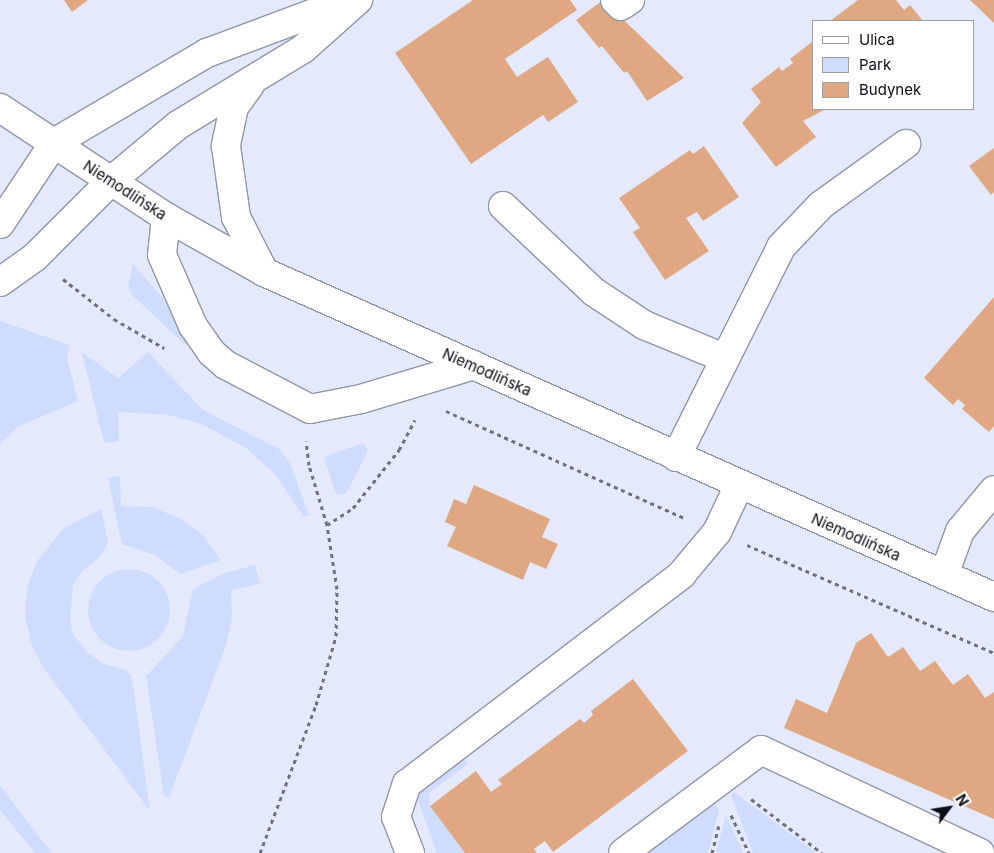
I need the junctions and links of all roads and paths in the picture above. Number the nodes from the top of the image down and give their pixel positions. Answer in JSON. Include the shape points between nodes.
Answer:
{"nodes":[{"id":1,"x":349,"y":0,"type":"edge"},
{"id":2,"x":358,"y":0,"type":"edge"},
{"id":3,"x":615,"y":0,"type":"edge"},
{"id":4,"x":630,"y":0,"type":"edge"},
{"id":5,"x":251,"y":84,"type":"junction"},
{"id":6,"x":0,"y":108,"type":"edge"},
{"id":7,"x":54,"y":143,"type":"junction"},
{"id":8,"x":906,"y":144,"type":"dead end"},
{"id":9,"x":111,"y":181,"type":"junction"},
{"id":10,"x":503,"y":206,"type":"dead end"},
{"id":11,"x":166,"y":217,"type":"junction"},
{"id":12,"x":0,"y":224,"type":"edge"},
{"id":13,"x":264,"y":272,"type":"junction"},
{"id":14,"x":0,"y":282,"type":"edge"},
{"id":15,"x":724,"y":358,"type":"junction"},
{"id":16,"x":474,"y":365,"type":"junction"},
{"id":17,"x":422,"y":413,"type":"dead end"},
{"id":18,"x":306,"y":440,"type":"dead end"},
{"id":19,"x":676,"y":457,"type":"junction"},
{"id":20,"x":739,"y":485,"type":"junction"},
{"id":21,"x":994,"y":490,"type":"edge"},
{"id":22,"x":327,"y":525,"type":"junction"},
{"id":23,"x":738,"y":541,"type":"dead end"},
{"id":24,"x":944,"y":575,"type":"junction"},
{"id":25,"x":994,"y":597,"type":"edge"},
{"id":26,"x":994,"y":653,"type":"edge"},
{"id":27,"x":723,"y":778,"type":"junction"},
{"id":28,"x":728,"y":808,"type":"dead end"},
{"id":29,"x":260,"y":853,"type":"edge"},
{"id":30,"x":410,"y":853,"type":"edge"},
{"id":31,"x":623,"y":853,"type":"edge"},
{"id":32,"x":749,"y":853,"type":"edge"},
{"id":33,"x":822,"y":853,"type":"edge"},
{"id":34,"x":980,"y":853,"type":"edge"}],
"edges":[{"from":1,"to":7,"type":"main road","via":[[206,52]]},
{"from":2,"to":5,"type":"main road","via":[[303,49]]},
{"from":3,"to":4,"type":"main road","via":[[621,6]]},
{"from":5,"to":9,"type":"main road","via":[[178,125]]},
{"from":5,"to":13,"type":"main road","via":[[234,106],[226,146],[236,217]]},
{"from":6,"to":7,"type":"main road","name":"Niemodlińska"},
{"from":7,"to":9,"type":"main road","name":"Niemodlińska"},
{"from":7,"to":12,"type":"main road"},
{"from":8,"to":15,"type":"main road","via":[[821,205],[781,247]]},
{"from":9,"to":11,"type":"main road","name":"Niemodlińska"},
{"from":9,"to":14,"type":"main road","via":[[35,257]]},
{"from":10,"to":15,"type":"main road","via":[[594,292],[644,325]]},
{"from":11,"to":13,"type":"main road","name":"Niemodlińska"},
{"from":11,"to":16,"type":"main road","via":[[162,256],[193,326],[212,353],[226,365],[310,409],[361,399]]},
{"from":13,"to":16,"type":"main road","name":"Niemodlińska"},
{"from":15,"to":19,"type":"main road"},
{"from":16,"to":19,"type":"main road","name":"Niemodlińska"},
{"from":17,"to":22,"type":"path","via":[[353,508]]},
{"from":18,"to":22,"type":"path","via":[[309,465]]},
{"from":19,"to":20,"type":"main road","name":"Niemodlińska"},
{"from":20,"to":24,"type":"main road","name":"Niemodlińska"},
{"from":20,"to":30,"type":"main road","via":[[717,532],[682,575],[407,784],[396,817]]},
{"from":21,"to":24,"type":"main road","via":[[960,532]]},
{"from":22,"to":29,"type":"path","via":[[338,589],[333,650]]},
{"from":23,"to":26,"type":"path"},
{"from":24,"to":25,"type":"main road","name":"Niemodlińska"},
{"from":27,"to":31,"type":"main road"},
{"from":27,"to":33,"type":"path"},
{"from":27,"to":34,"type":"main road","via":[[761,750]]},
{"from":28,"to":32,"type":"path"}]}
